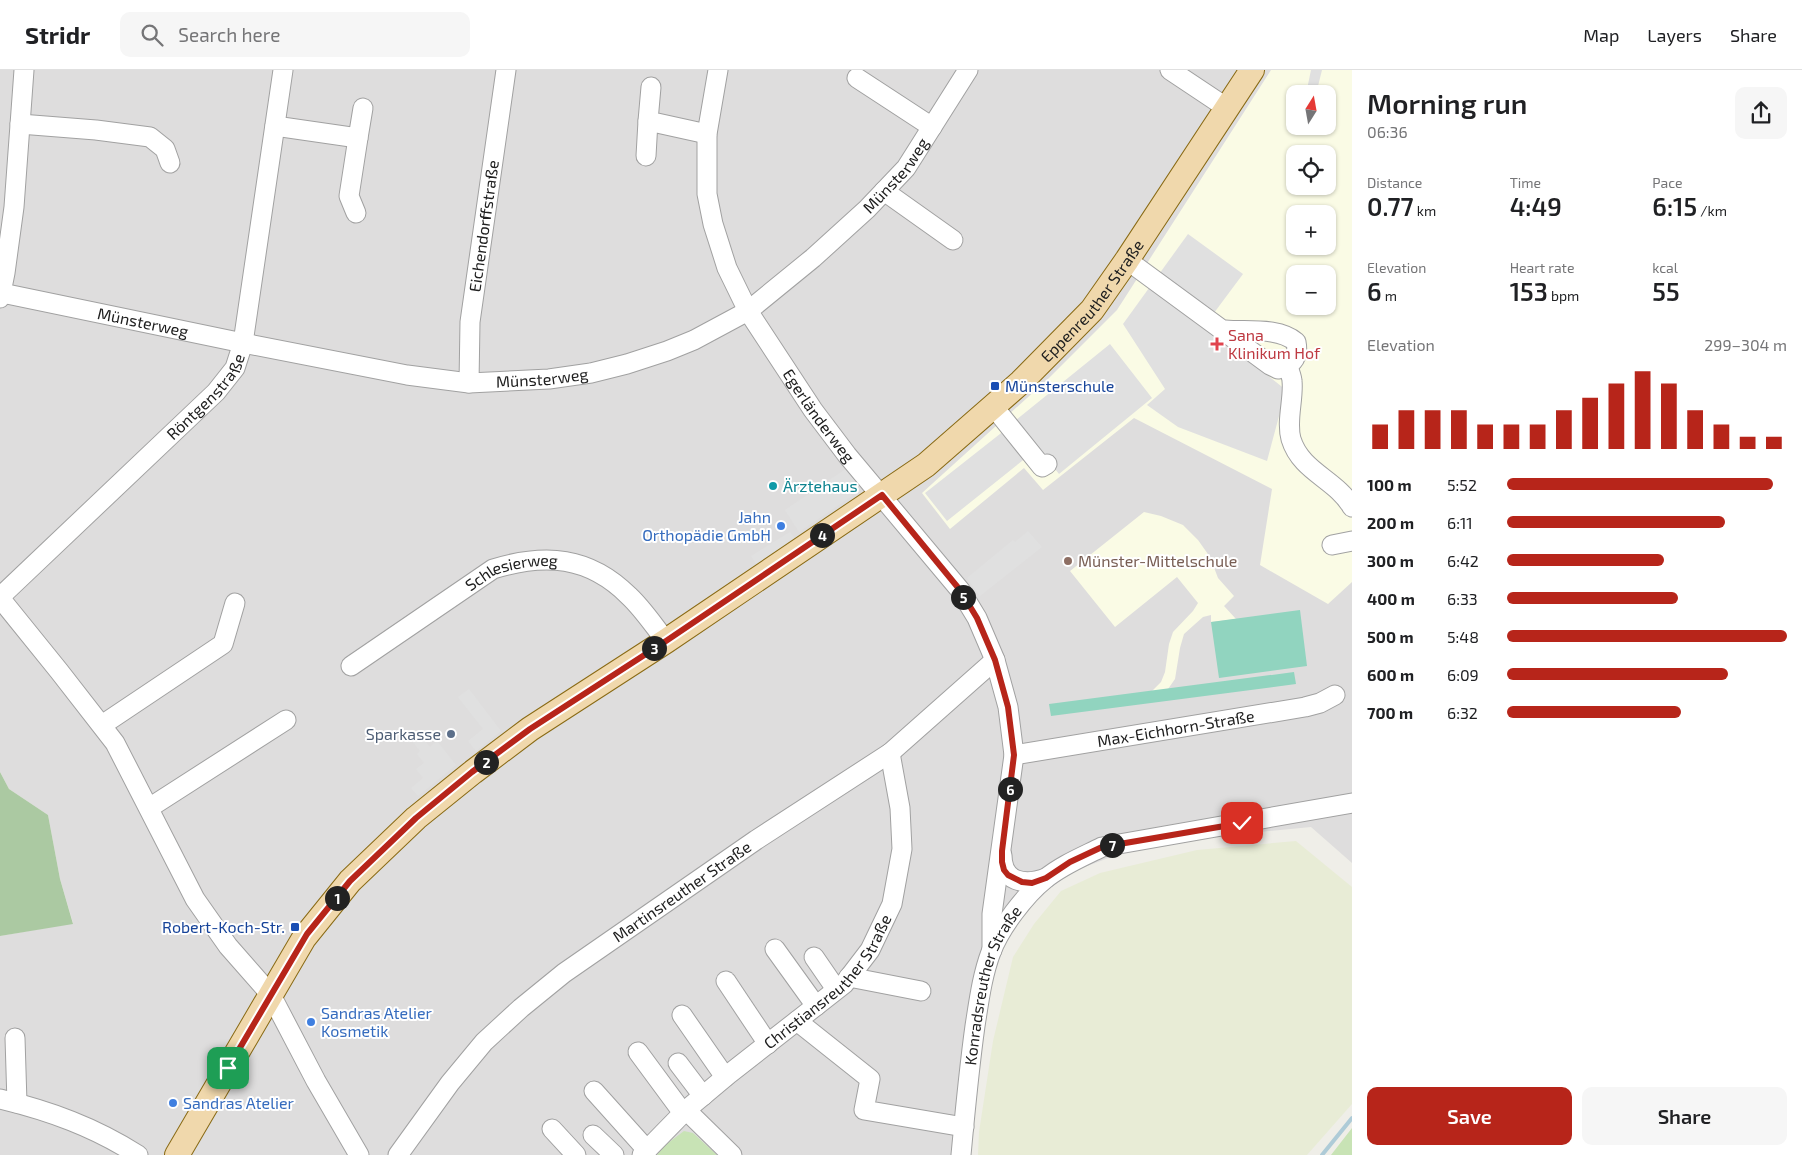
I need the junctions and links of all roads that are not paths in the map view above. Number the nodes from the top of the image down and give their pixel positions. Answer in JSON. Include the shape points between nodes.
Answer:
{"nodes":[{"id":1,"x":24,"y":70,"type":"edge"},
{"id":2,"x":283,"y":70,"type":"edge"},
{"id":3,"x":506,"y":70,"type":"edge"},
{"id":4,"x":718,"y":70,"type":"edge"},
{"id":5,"x":968,"y":70,"type":"edge"},
{"id":6,"x":1170,"y":70,"type":"edge"},
{"id":7,"x":1252,"y":70,"type":"edge"},
{"id":8,"x":857,"y":78,"type":"dead end"},
{"id":9,"x":650,"y":87,"type":"dead end"},
{"id":10,"x":362,"y":108,"type":"dead end"},
{"id":11,"x":1227,"y":108,"type":"junction"},
{"id":12,"x":648,"y":121,"type":"junction"},
{"id":13,"x":20,"y":124,"type":"junction"},
{"id":14,"x":275,"y":126,"type":"junction"},
{"id":15,"x":932,"y":126,"type":"junction"},
{"id":16,"x":707,"y":134,"type":"junction"},
{"id":17,"x":358,"y":138,"type":"junction"},
{"id":18,"x":646,"y":156,"type":"dead end"},
{"id":19,"x":170,"y":163,"type":"dead end"},
{"id":20,"x":884,"y":192,"type":"junction"},
{"id":21,"x":356,"y":213,"type":"dead end"},
{"id":22,"x":954,"y":240,"type":"dead end"},
{"id":23,"x":1127,"y":260,"type":"junction"},
{"id":24,"x":1,"y":296,"type":"edge"},
{"id":25,"x":748,"y":311,"type":"junction"},
{"id":26,"x":1225,"y":330,"type":"junction"},
{"id":27,"x":243,"y":343,"type":"junction"},
{"id":28,"x":1288,"y":366,"type":"junction"},
{"id":29,"x":468,"y":383,"type":"junction"},
{"id":30,"x":993,"y":406,"type":"junction"},
{"id":31,"x":1047,"y":464,"type":"dead end"},
{"id":32,"x":882,"y":495,"type":"junction"},
{"id":33,"x":1352,"y":507,"type":"edge"},
{"id":34,"x":1352,"y":541,"type":"edge"},
{"id":35,"x":1332,"y":545,"type":"dead end"},
{"id":36,"x":0,"y":598,"type":"edge"},
{"id":37,"x":234,"y":603,"type":"dead end"},
{"id":38,"x":666,"y":641,"type":"junction"},
{"id":39,"x":995,"y":660,"type":"junction"},
{"id":40,"x":351,"y":666,"type":"dead end"},
{"id":41,"x":1335,"y":695,"type":"dead end"},
{"id":42,"x":286,"y":720,"type":"dead end"},
{"id":43,"x":102,"y":725,"type":"junction"},
{"id":44,"x":890,"y":753,"type":"junction"},
{"id":45,"x":1014,"y":755,"type":"junction"},
{"id":46,"x":1352,"y":803,"type":"edge"},
{"id":47,"x":149,"y":808,"type":"junction"},
{"id":48,"x":1002,"y":851,"type":"junction"},
{"id":49,"x":1046,"y":878,"type":"junction"},
{"id":50,"x":775,"y":949,"type":"dead end"},
{"id":51,"x":992,"y":950,"type":"junction"},
{"id":52,"x":814,"y":957,"type":"dead end"},
{"id":53,"x":726,"y":981,"type":"dead end"},
{"id":54,"x":843,"y":983,"type":"junction"},
{"id":55,"x":921,"y":991,"type":"dead end"},
{"id":56,"x":270,"y":995,"type":"junction"},
{"id":57,"x":816,"y":1006,"type":"junction"},
{"id":58,"x":682,"y":1015,"type":"dead end"},
{"id":59,"x":797,"y":1021,"type":"junction"},
{"id":60,"x":15,"y":1038,"type":"dead end"},
{"id":61,"x":768,"y":1044,"type":"junction"},
{"id":62,"x":638,"y":1052,"type":"dead end"},
{"id":63,"x":678,"y":1063,"type":"dead end"},
{"id":64,"x":725,"y":1077,"type":"junction"},
{"id":65,"x":594,"y":1091,"type":"dead end"},
{"id":66,"x":703,"y":1096,"type":"junction"},
{"id":67,"x":8,"y":1101,"type":"edge"},
{"id":68,"x":684,"y":1112,"type":"junction"},
{"id":69,"x":964,"y":1127,"type":"junction"},
{"id":70,"x":552,"y":1130,"type":"dead end"},
{"id":71,"x":594,"y":1135,"type":"dead end"},
{"id":72,"x":644,"y":1152,"type":"edge"},
{"id":73,"x":138,"y":1155,"type":"edge"},
{"id":74,"x":177,"y":1155,"type":"edge"},
{"id":75,"x":359,"y":1155,"type":"edge"},
{"id":76,"x":398,"y":1155,"type":"edge"},
{"id":77,"x":576,"y":1155,"type":"edge"},
{"id":78,"x":614,"y":1155,"type":"edge"},
{"id":79,"x":732,"y":1155,"type":"edge"},
{"id":80,"x":961,"y":1155,"type":"edge"}],
"edges":[{"from":1,"to":13,"type":"street"},
{"from":2,"to":14,"type":"street","name":"Röntgenstraße"},
{"from":3,"to":29,"type":"street","name":"Eichendorffstraße","via":[[470,322]]},
{"from":4,"to":16,"type":"street","name":"Egerländerweg"},
{"from":5,"to":15,"type":"street","name":"Münsterweg"},
{"from":6,"to":11,"type":"street"},
{"from":7,"to":11,"type":"main road","name":"Eppenreuther Straße"},
{"from":8,"to":15,"type":"street"},
{"from":9,"to":12,"type":"street"},
{"from":10,"to":17,"type":"street"},
{"from":11,"to":23,"type":"main road","name":"Eppenreuther Straße"},
{"from":12,"to":16,"type":"street"},
{"from":12,"to":18,"type":"street"},
{"from":13,"to":19,"type":"street","via":[[150,137],[165,149]]},
{"from":13,"to":24,"type":"street","via":[[14,207]]},
{"from":14,"to":17,"type":"street"},
{"from":14,"to":27,"type":"street","name":"Röntgenstraße"},
{"from":15,"to":20,"type":"street","name":"Münsterweg","via":[[906,168]]},
{"from":16,"to":25,"type":"street","name":"Egerländerweg","via":[[707,194],[713,224],[727,268]]},
{"from":17,"to":21,"type":"street","via":[[349,196]]},
{"from":20,"to":22,"type":"street"},
{"from":20,"to":25,"type":"street","name":"Münsterweg","via":[[813,258]]},
{"from":23,"to":26,"type":"street"},
{"from":23,"to":30,"type":"main road","name":"Eppenreuther Straße","via":[[1092,310]]},
{"from":24,"to":27,"type":"street","name":"Münsterweg"},
{"from":25,"to":29,"type":"street","name":"Münsterweg","via":[[694,340],[627,364],[549,379]]},
{"from":25,"to":32,"type":"street","name":"Egerländerweg","via":[[813,410]]},
{"from":26,"to":28,"type":"street","via":[[1278,370]]},
{"from":26,"to":28,"type":"street","via":[[1287,335],[1296,342],[1297,351],[1294,361]]},
{"from":27,"to":29,"type":"street","name":"Münsterweg","via":[[407,375]]},
{"from":27,"to":36,"type":"street","name":"Röntgenstraße","via":[[235,368],[216,392]]},
{"from":28,"to":33,"type":"street","via":[[1292,381],[1291,438],[1302,461],[1346,497]]},
{"from":30,"to":31,"type":"street","via":[[1042,467]]},
{"from":30,"to":32,"type":"main road","name":"Eppenreuther Straße","via":[[926,465]]},
{"from":32,"to":38,"type":"main road","name":"Eppenreuther Straße"},
{"from":32,"to":39,"type":"street","name":"Egerländerweg","via":[[960,590],[977,618]]},
{"from":34,"to":35,"type":"street"},
{"from":36,"to":43,"type":"street"},
{"from":37,"to":43,"type":"street","via":[[223,644]]},
{"from":38,"to":40,"type":"street","name":"Schlesierweg","via":[[629,596],[608,578],[570,561],[546,559],[516,562],[493,569]]},
{"from":38,"to":56,"type":"main road","name":"Eppenreuther Straße","via":[[530,729],[416,818],[350,881],[307,934]]},
{"from":39,"to":44,"type":"street","name":"Martinsreuther Straße"},
{"from":39,"to":45,"type":"street","name":"Egerländerweg","via":[[1008,707]]},
{"from":41,"to":45,"type":"street","name":"Max-Eichhorn-Straße","via":[[1305,708]]},
{"from":42,"to":47,"type":"street"},
{"from":43,"to":47,"type":"street"},
{"from":44,"to":54,"type":"street","name":"Christiansreuther Straße","via":[[901,825],[902,849],[897,881],[882,928],[870,950]]},
{"from":44,"to":76,"type":"street","name":"Martinsreuther Straße","via":[[756,840],[564,973],[484,1042]]},
{"from":45,"to":48,"type":"street","name":"Egerländerweg"},
{"from":46,"to":49,"type":"street","name":"Konradsreuther Straße","via":[[1102,847]]},
{"from":47,"to":56,"type":"street","via":[[195,899],[228,946]]},
{"from":48,"to":49,"type":"street","name":"Egerländerweg","via":[[1004,870],[1014,879],[1032,883]]},
{"from":48,"to":51,"type":"street","name":"Egerländerweg","via":[[992,914]]},
{"from":49,"to":51,"type":"street","name":"Konradsreuther Straße","via":[[1010,919]]},
{"from":50,"to":57,"type":"street"},
{"from":51,"to":69,"type":"street","name":"Konradsreuther Straße","via":[[982,981]]},
{"from":52,"to":54,"type":"street"},
{"from":53,"to":61,"type":"street"},
{"from":54,"to":55,"type":"street"},
{"from":54,"to":57,"type":"street","name":"Christiansreuther Straße"},
{"from":56,"to":74,"type":"main road","name":"Eppenreuther Straße"},
{"from":56,"to":75,"type":"street"},
{"from":57,"to":59,"type":"street","name":"Christiansreuther Straße"},
{"from":58,"to":64,"type":"street"},
{"from":59,"to":61,"type":"street","name":"Christiansreuther Straße"},
{"from":59,"to":69,"type":"street","via":[[870,1079],[864,1110]]},
{"from":60,"to":67,"type":"street"},
{"from":61,"to":64,"type":"street","name":"Christiansreuther Straße"},
{"from":62,"to":68,"type":"street"},
{"from":63,"to":66,"type":"street"},
{"from":64,"to":66,"type":"street","name":"Christiansreuther Straße"},
{"from":65,"to":72,"type":"street"},
{"from":66,"to":68,"type":"street","name":"Christiansreuther Straße"},
{"from":67,"to":73,"type":"street","via":[[57,1114],[107,1136]]},
{"from":68,"to":72,"type":"street","name":"Christiansreuther Straße"},
{"from":68,"to":79,"type":"street"},
{"from":69,"to":80,"type":"street","name":"Konradsreuther Straße"},
{"from":70,"to":77,"type":"street"},
{"from":71,"to":78,"type":"street"}]}
